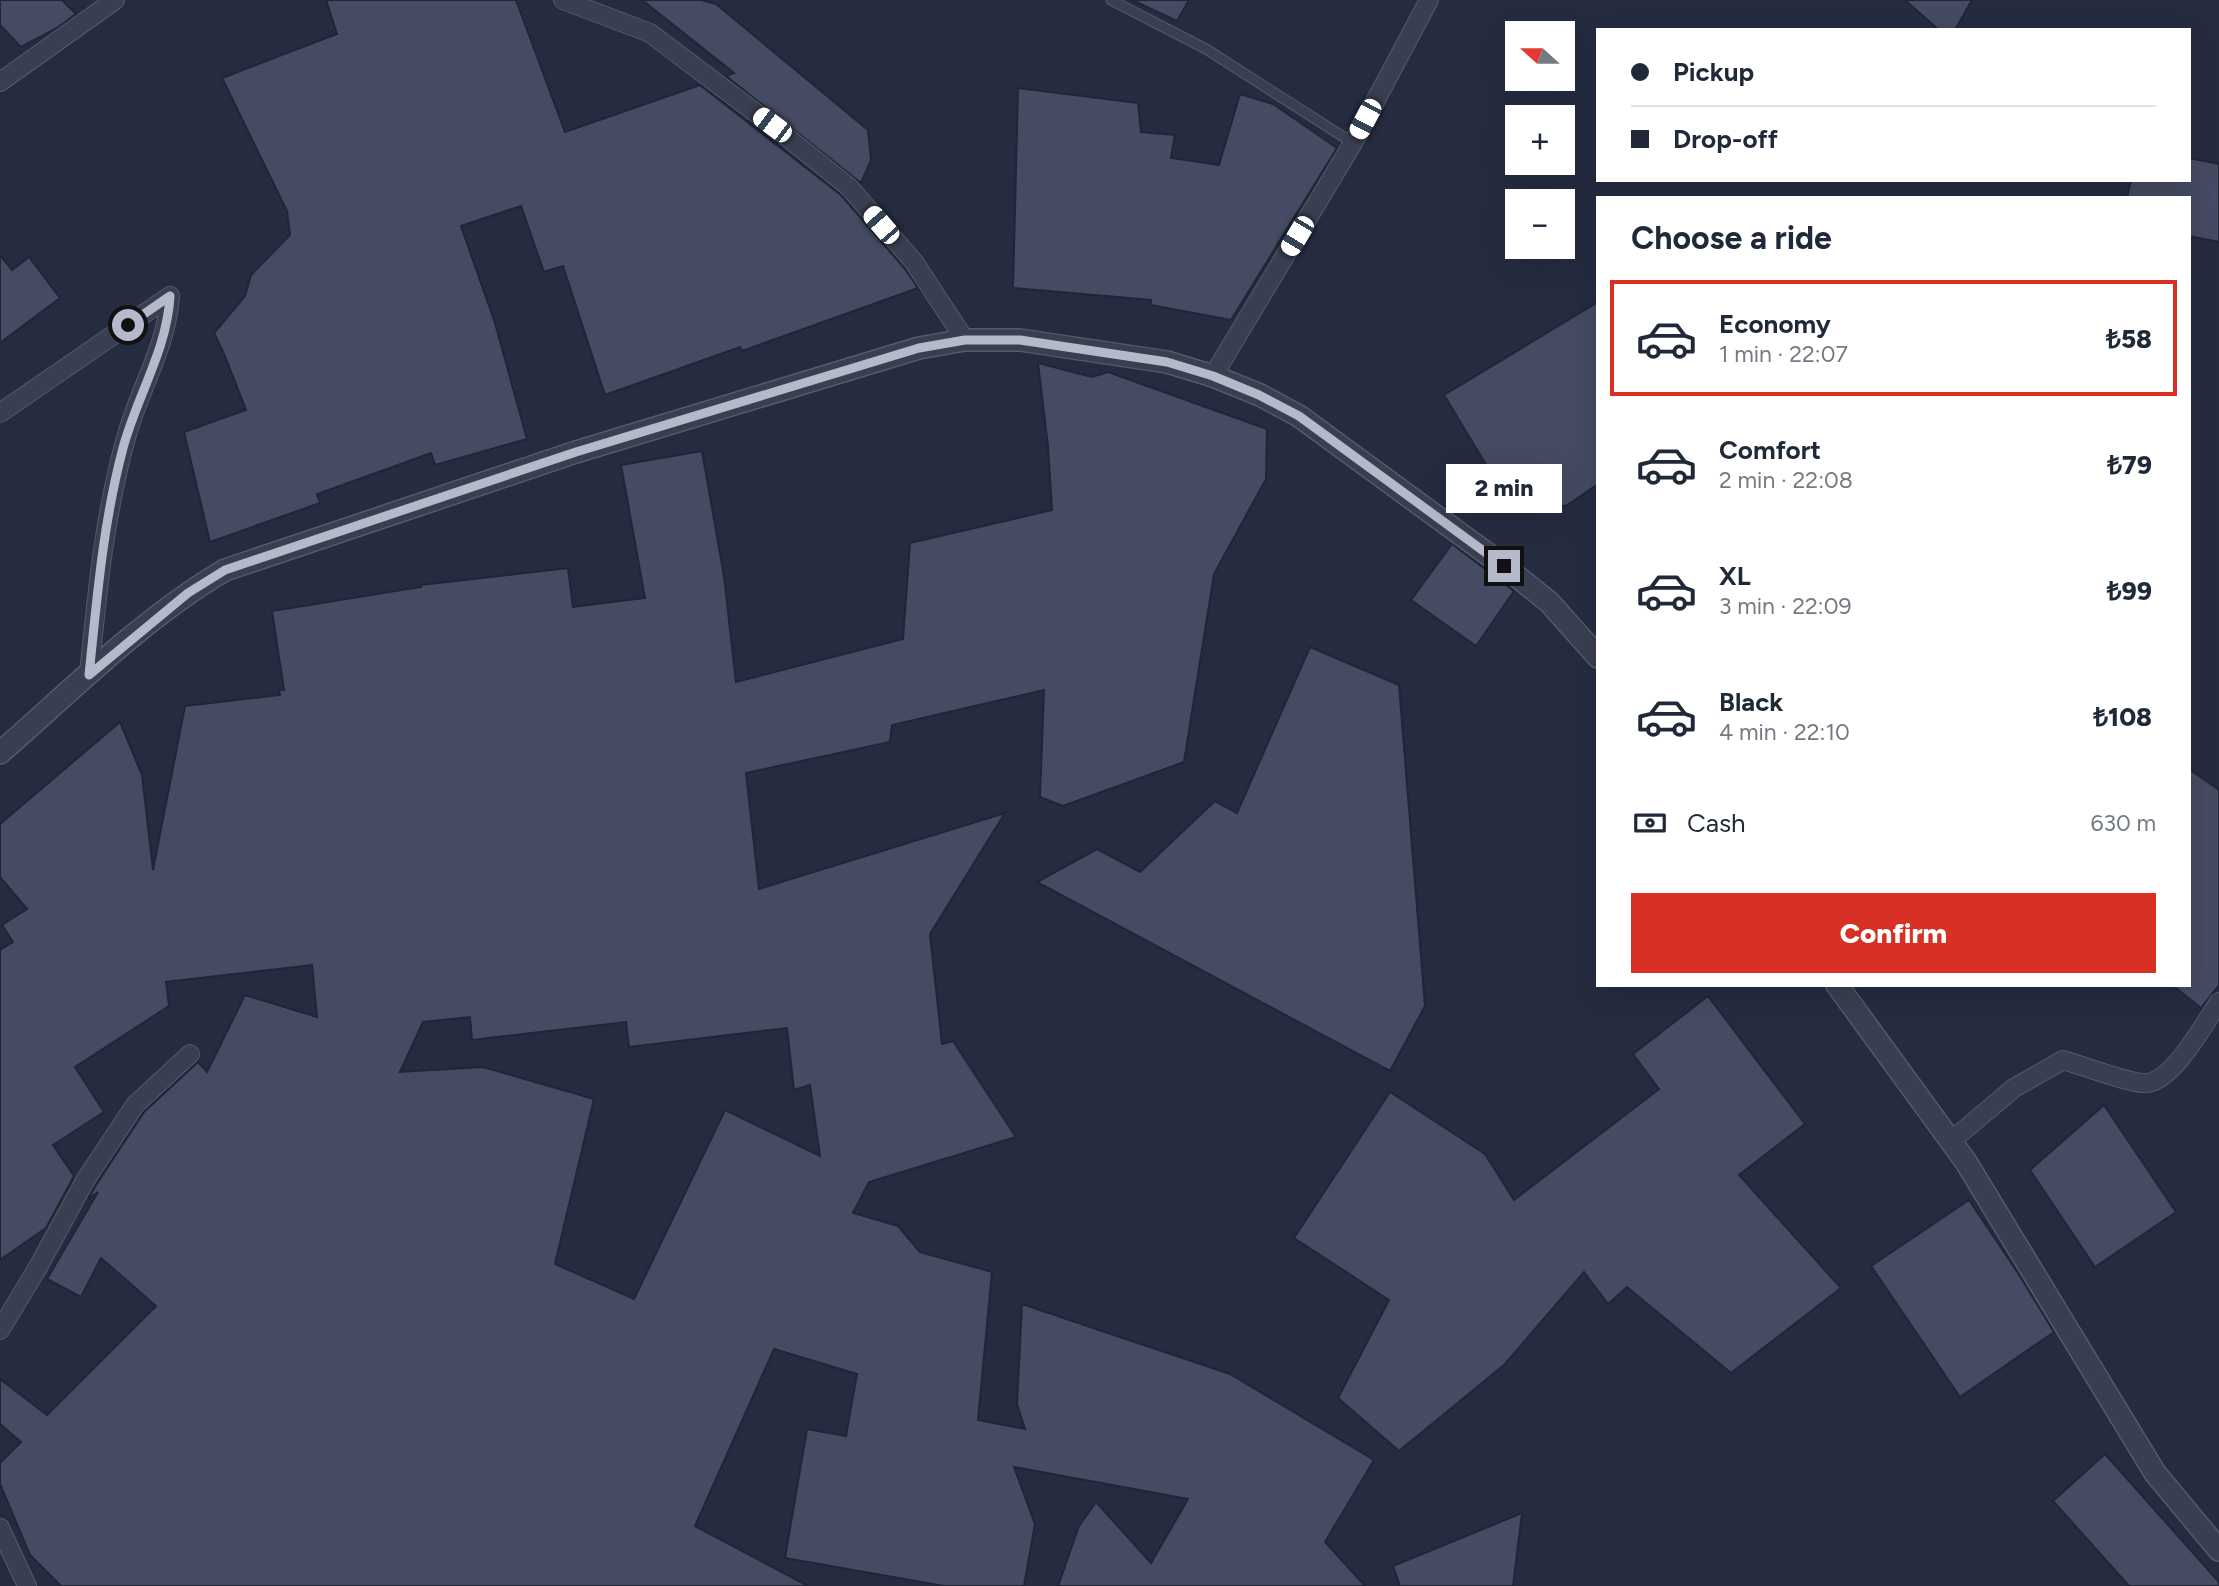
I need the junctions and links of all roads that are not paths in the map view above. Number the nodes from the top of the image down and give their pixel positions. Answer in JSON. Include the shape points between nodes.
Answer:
{"nodes":[{"id":1,"x":115,"y":0,"type":"edge"},
{"id":2,"x":563,"y":0,"type":"edge"},
{"id":3,"x":1111,"y":0,"type":"edge"},
{"id":4,"x":1429,"y":0,"type":"edge"},
{"id":5,"x":0,"y":82,"type":"edge"},
{"id":6,"x":1353,"y":143,"type":"junction"},
{"id":7,"x":965,"y":340,"type":"junction"},
{"id":8,"x":1213,"y":376,"type":"junction"},
{"id":9,"x":0,"y":413,"type":"edge"},
{"id":10,"x":1596,"y":655,"type":"edge"},
{"id":11,"x":89,"y":675,"type":"junction"},
{"id":12,"x":0,"y":753,"type":"edge"},
{"id":13,"x":1838,"y":987,"type":"edge"},
{"id":14,"x":2219,"y":1002,"type":"edge"},
{"id":15,"x":190,"y":1054,"type":"dead end"},
{"id":16,"x":1951,"y":1141,"type":"junction"},
{"id":17,"x":0,"y":1330,"type":"edge"},
{"id":18,"x":0,"y":1528,"type":"edge"},
{"id":19,"x":2219,"y":1550,"type":"edge"},
{"id":20,"x":27,"y":1586,"type":"edge"}],
"edges":[{"from":1,"to":5,"type":"street"},
{"from":2,"to":7,"type":"street","via":[[650,33],[849,187],[914,262]]},
{"from":3,"to":6,"type":"lane","via":[[1206,49]]},
{"from":4,"to":6,"type":"street"},
{"from":6,"to":8,"type":"street"},
{"from":7,"to":8,"type":"street","via":[[1020,340],[1167,362]]},
{"from":7,"to":11,"type":"street","via":[[919,348],[576,452],[225,570],[188,593]]},
{"from":8,"to":10,"type":"street","via":[[1299,416],[1549,602]]},
{"from":9,"to":11,"type":"street","via":[[170,296],[160,351],[130,424],[112,489]]},
{"from":11,"to":12,"type":"street"},
{"from":13,"to":16,"type":"street"},
{"from":14,"to":16,"type":"street","via":[[2163,1077],[2146,1083],[2063,1060],[2014,1088]]},
{"from":15,"to":17,"type":"street","via":[[135,1105],[86,1179]]},
{"from":16,"to":19,"type":"street","via":[[2155,1473]]},
{"from":18,"to":20,"type":"street"}]}
